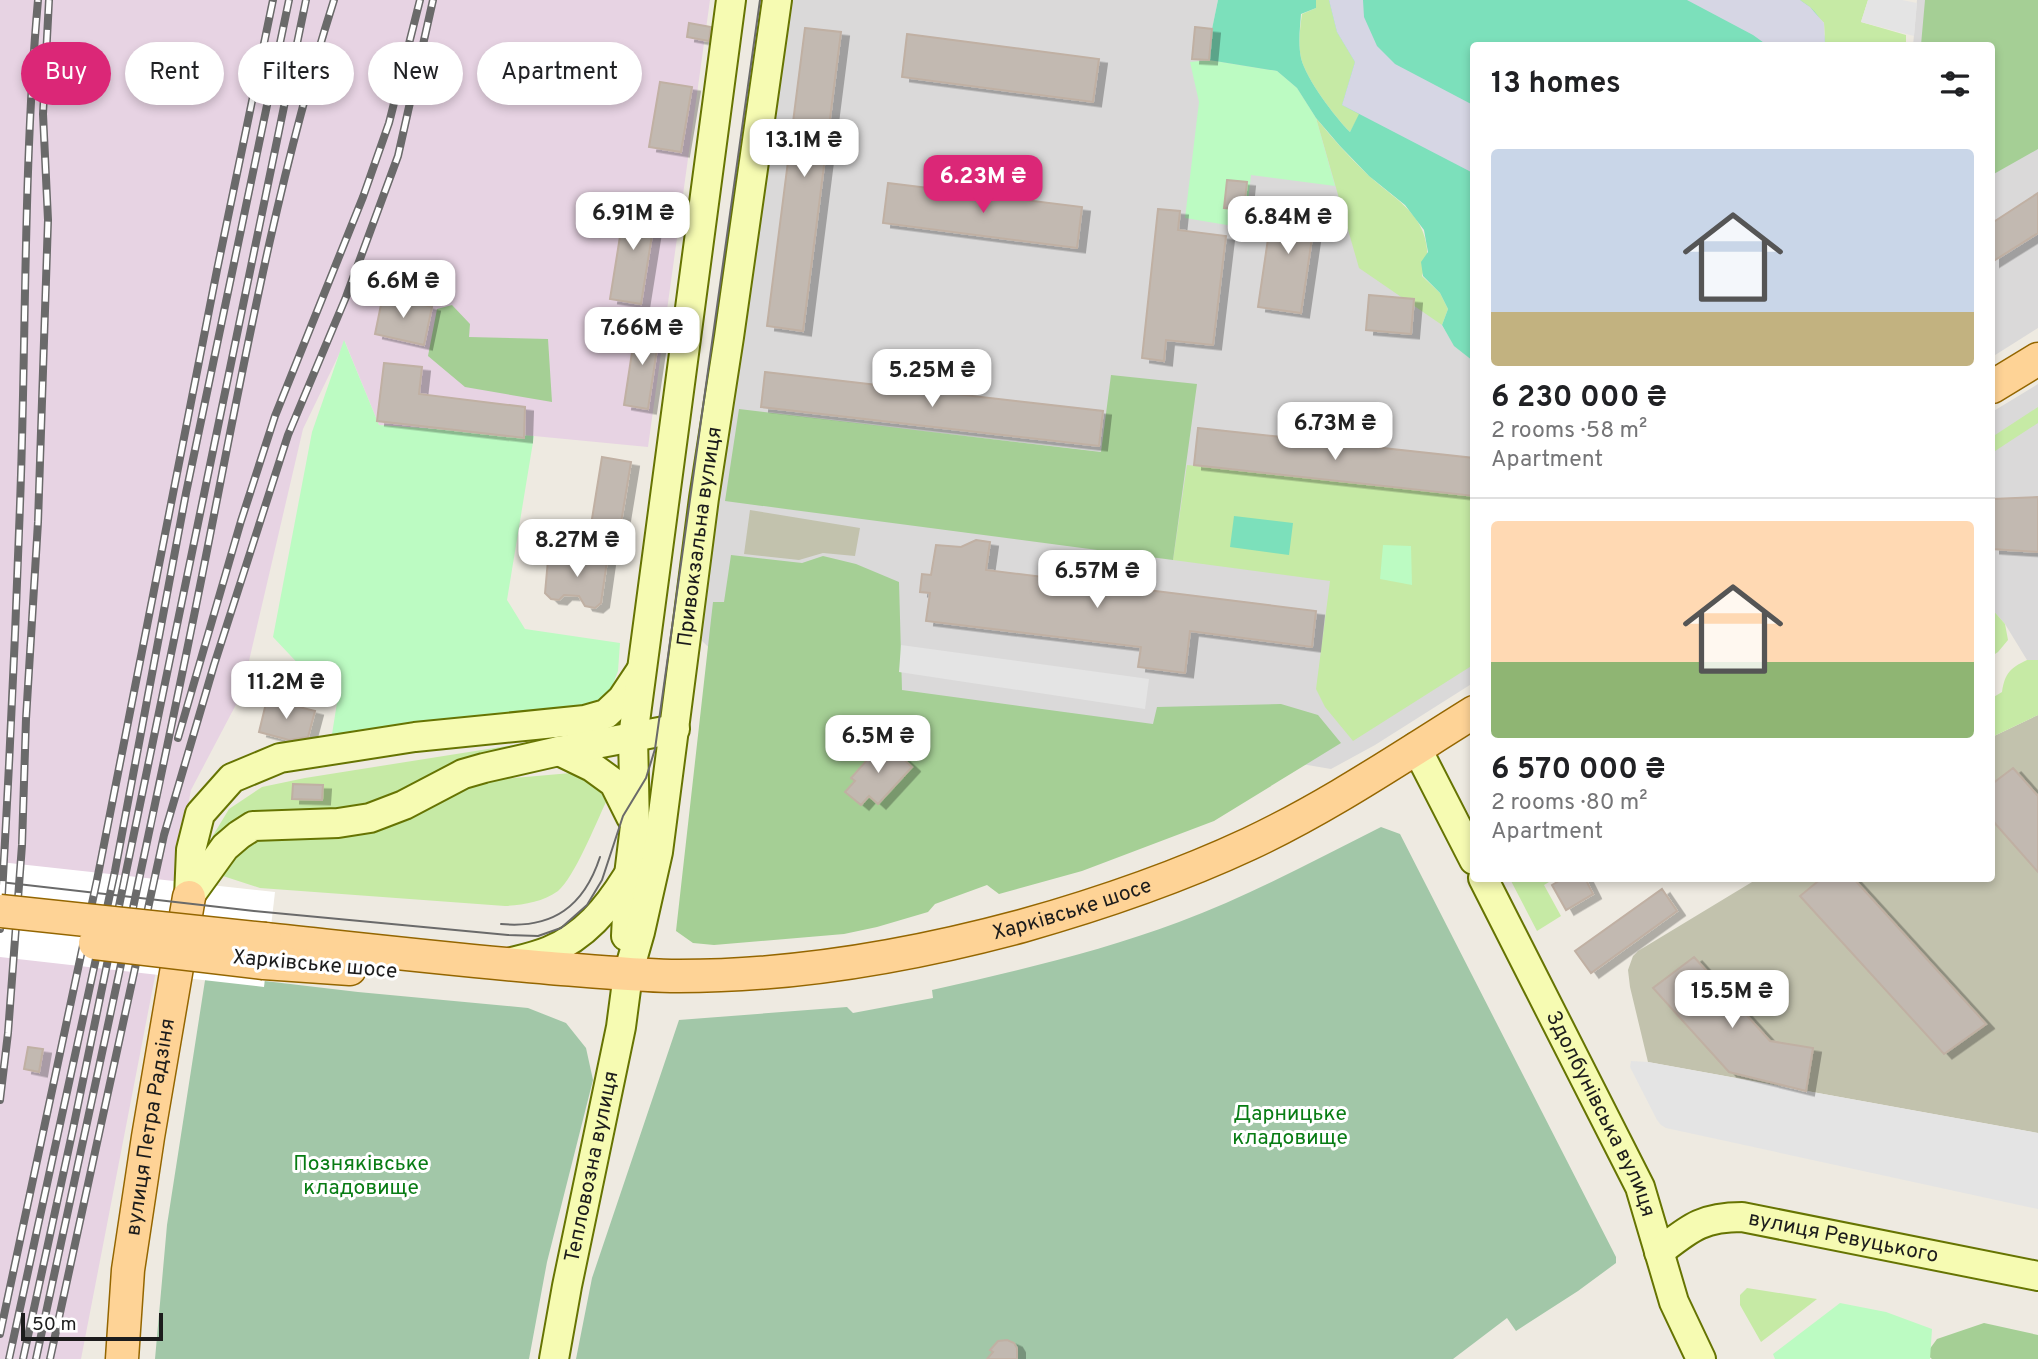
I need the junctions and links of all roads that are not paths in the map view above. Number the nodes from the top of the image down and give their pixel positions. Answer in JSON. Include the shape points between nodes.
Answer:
{"nodes":[{"id":1,"x":731,"y":0,"type":"edge"},
{"id":2,"x":777,"y":0,"type":"edge"},
{"id":3,"x":2038,"y":359,"type":"edge"},
{"id":4,"x":1995,"y":385,"type":"edge"},
{"id":5,"x":642,"y":669,"type":"junction"},
{"id":6,"x":1470,"y":714,"type":"edge"},
{"id":7,"x":674,"y":729,"type":"junction"},
{"id":8,"x":632,"y":737,"type":"junction"},
{"id":9,"x":1416,"y":747,"type":"junction"},
{"id":10,"x":559,"y":751,"type":"junction"},
{"id":11,"x":635,"y":826,"type":"junction"},
{"id":12,"x":1470,"y":852,"type":"edge"},
{"id":13,"x":629,"y":875,"type":"junction"},
{"id":14,"x":1485,"y":882,"type":"edge"},
{"id":15,"x":189,"y":897,"type":"junction"},
{"id":16,"x":0,"y":911,"type":"edge"},
{"id":17,"x":0,"y":932,"type":"edge"},
{"id":18,"x":265,"y":951,"type":"junction"},
{"id":19,"x":505,"y":964,"type":"junction"},
{"id":20,"x":628,"y":974,"type":"junction"},
{"id":21,"x":1659,"y":1252,"type":"junction"},
{"id":22,"x":2038,"y":1276,"type":"edge"},
{"id":23,"x":122,"y":1359,"type":"edge"},
{"id":24,"x":554,"y":1359,"type":"edge"},
{"id":25,"x":1701,"y":1359,"type":"edge"}],
"edges":[{"from":1,"to":5,"type":"main road","name":"Привокзальна вулиця"},
{"from":2,"to":7,"type":"main road","name":"Привокзальна вулиця"},
{"from":3,"to":4,"type":"main road"},
{"from":5,"to":8,"type":"main road","name":"Привокзальна вулиця"},
{"from":5,"to":15,"type":"main road","name":"вулиця Петра Радзіня","via":[[606,714],[585,720],[415,737],[280,758],[232,778],[200,814],[191,850]]},
{"from":6,"to":9,"type":"main road","name":"Харківське шосе"},
{"from":7,"to":8,"type":"main road","name":"вулиця Петра Радзіня"},
{"from":7,"to":20,"type":"main road","name":"Привокзальна вулиця","via":[[658,852]]},
{"from":8,"to":10,"type":"main road","name":"вулиця Петра Радзіня"},
{"from":8,"to":11,"type":"main road","name":"Привокзальна вулиця"},
{"from":9,"to":12,"type":"main road"},
{"from":9,"to":20,"type":"main road","name":"Харківське шосе","via":[[1252,843],[1066,914],[943,946],[825,967],[768,973]]},
{"from":10,"to":11,"type":"main road","via":[[614,783]]},
{"from":10,"to":15,"type":"main road","name":"вулиця Петра Радзіня","via":[[463,774],[370,818],[253,826],[225,847]]},
{"from":11,"to":13,"type":"main road","name":"Привокзальна вулиця"},
{"from":13,"to":19,"type":"main road","name":"Привокзальна вулиця","via":[[603,913],[576,937],[548,952]]},
{"from":13,"to":20,"type":"main road","name":"Привокзальна вулиця"},
{"from":14,"to":21,"type":"main road","name":"Здолбунівська вулиця","via":[[1640,1187]]},
{"from":15,"to":23,"type":"main road","name":"вулиця Петра Радзіня","via":[[130,1257]]},
{"from":16,"to":18,"type":"main road","name":"Харківське шосе","bridge":true},
{"from":17,"to":18,"type":"main road","name":"Харківське шосе","bridge":true},
{"from":18,"to":19,"type":"main road","name":"Харківське шосе"},
{"from":18,"to":20,"type":"main road","name":"Харківське шосе","via":[[595,987]]},
{"from":19,"to":20,"type":"main road","name":"Харківське шосе"},
{"from":20,"to":24,"type":"main road","name":"Тепловозна вулиця"},
{"from":21,"to":22,"type":"main road","name":"вулиця Ревуцького","via":[[1705,1221],[1742,1217]]},
{"from":21,"to":25,"type":"main road","name":"Здолбунівська вулиця","via":[[1674,1302]]}]}
